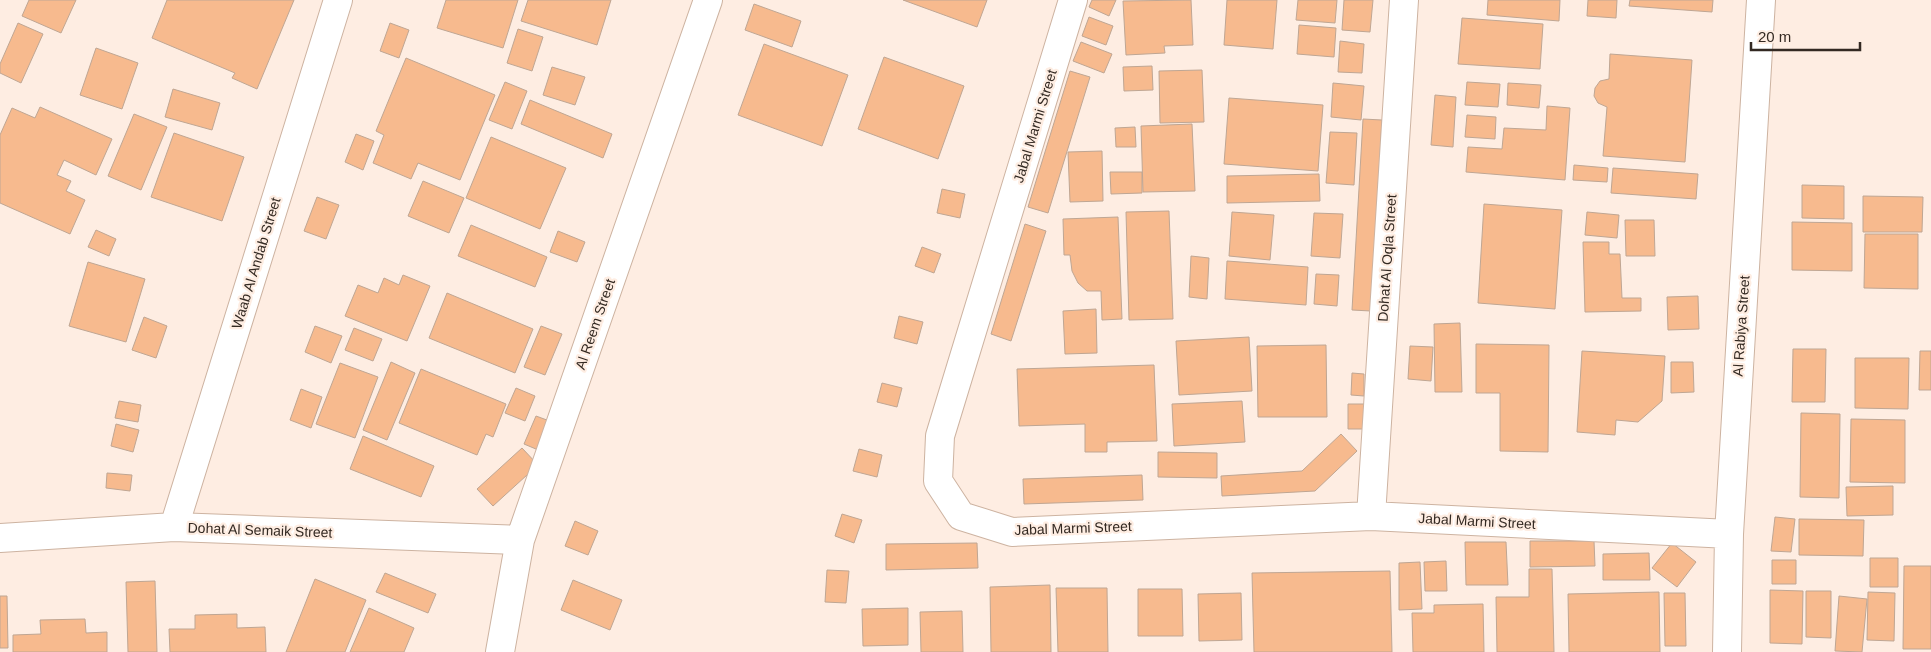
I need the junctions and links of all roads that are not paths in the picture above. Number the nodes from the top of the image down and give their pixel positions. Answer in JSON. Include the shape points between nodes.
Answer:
{"nodes":[{"id":1,"x":338,"y":0,"type":"edge"},
{"id":2,"x":708,"y":0,"type":"edge"},
{"id":3,"x":1074,"y":0,"type":"edge"},
{"id":4,"x":1404,"y":0,"type":"edge"},
{"id":5,"x":1761,"y":0,"type":"edge"},
{"id":6,"x":1371,"y":516,"type":"junction"},
{"id":7,"x":174,"y":527,"type":"junction"},
{"id":8,"x":1729,"y":534,"type":"junction"},
{"id":9,"x":0,"y":538,"type":"edge"},
{"id":10,"x":520,"y":540,"type":"junction"},
{"id":11,"x":500,"y":652,"type":"edge"},
{"id":12,"x":1727,"y":652,"type":"edge"}],
"edges":[{"from":1,"to":7,"type":"street","name":"Waab Al Andab Street"},
{"from":2,"to":10,"type":"street","name":"Al Reem Street"},
{"from":3,"to":6,"type":"street","name":"Jabal Marmi Street","via":[[940,436],[938,481],[961,516],[1012,532]]},
{"from":4,"to":6,"type":"street","name":"Dohat Al Oqla Street"},
{"from":5,"to":8,"type":"street","name":"Al Rabiya Street"},
{"from":6,"to":8,"type":"street","name":"Jabal Marmi Street"},
{"from":7,"to":9,"type":"street","name":"Dohat Al Semaik Street"},
{"from":7,"to":10,"type":"street","name":"Dohat Al Semaik Street"},
{"from":8,"to":12,"type":"street","name":"Al Rabiya Street"},
{"from":10,"to":11,"type":"street","name":"Al Reem Street"}]}
